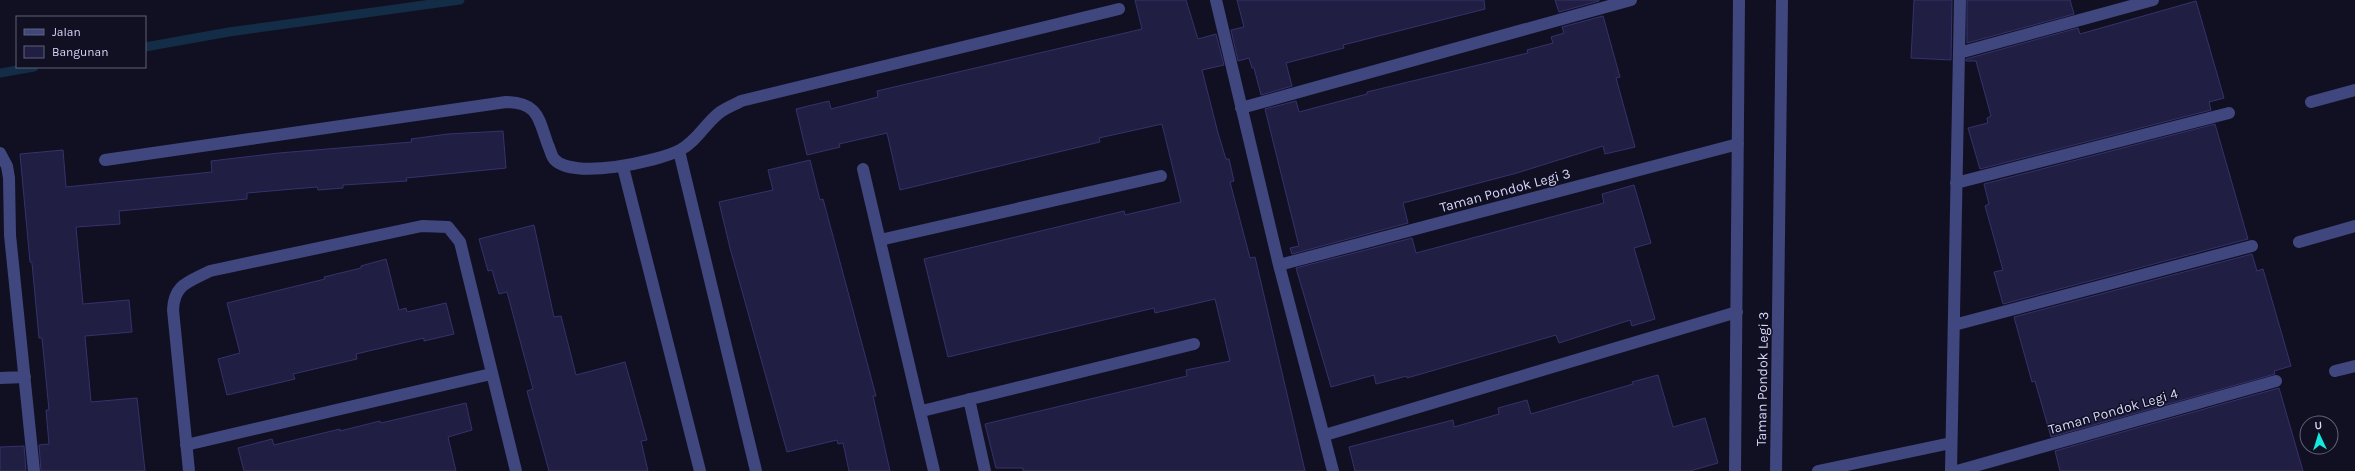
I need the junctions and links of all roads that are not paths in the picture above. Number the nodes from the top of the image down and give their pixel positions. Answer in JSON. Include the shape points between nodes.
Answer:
{"nodes":[{"id":1,"x":1216,"y":0,"type":"edge"},
{"id":2,"x":1631,"y":0,"type":"edge"},
{"id":3,"x":1739,"y":0,"type":"edge"},
{"id":4,"x":1782,"y":0,"type":"edge"},
{"id":5,"x":1960,"y":0,"type":"edge"},
{"id":6,"x":2153,"y":0,"type":"edge"},
{"id":7,"x":1119,"y":9,"type":"dead end"},
{"id":8,"x":1959,"y":52,"type":"junction"},
{"id":9,"x":2355,"y":90,"type":"edge"},
{"id":10,"x":2311,"y":102,"type":"dead end"},
{"id":11,"x":1241,"y":108,"type":"junction"},
{"id":12,"x":2228,"y":113,"type":"dead end"},
{"id":13,"x":1738,"y":144,"type":"junction"},
{"id":14,"x":679,"y":151,"type":"junction"},
{"id":15,"x":0,"y":153,"type":"edge"},
{"id":16,"x":104,"y":160,"type":"dead end"},
{"id":17,"x":623,"y":167,"type":"junction"},
{"id":18,"x":863,"y":168,"type":"dead end"},
{"id":19,"x":1161,"y":176,"type":"dead end"},
{"id":20,"x":1956,"y":183,"type":"junction"},
{"id":21,"x":2355,"y":226,"type":"edge"},
{"id":22,"x":5,"y":235,"type":"edge"},
{"id":23,"x":880,"y":240,"type":"junction"},
{"id":24,"x":2299,"y":242,"type":"dead end"},
{"id":25,"x":2252,"y":246,"type":"dead end"},
{"id":26,"x":1279,"y":265,"type":"junction"},
{"id":27,"x":1737,"y":312,"type":"junction"},
{"id":28,"x":1954,"y":325,"type":"junction"},
{"id":29,"x":1194,"y":344,"type":"dead end"},
{"id":30,"x":2355,"y":366,"type":"edge"},
{"id":31,"x":2335,"y":371,"type":"dead end"},
{"id":32,"x":491,"y":374,"type":"junction"},
{"id":33,"x":25,"y":377,"type":"junction"},
{"id":34,"x":0,"y":378,"type":"edge"},
{"id":35,"x":2276,"y":380,"type":"dead end"},
{"id":36,"x":969,"y":399,"type":"junction"},
{"id":37,"x":922,"y":411,"type":"junction"},
{"id":38,"x":1325,"y":435,"type":"junction"},
{"id":39,"x":1951,"y":443,"type":"junction"},
{"id":40,"x":186,"y":445,"type":"junction"},
{"id":41,"x":34,"y":471,"type":"edge"},
{"id":42,"x":189,"y":471,"type":"edge"},
{"id":43,"x":516,"y":471,"type":"edge"},
{"id":44,"x":700,"y":471,"type":"edge"},
{"id":45,"x":756,"y":471,"type":"edge"},
{"id":46,"x":934,"y":471,"type":"edge"},
{"id":47,"x":985,"y":471,"type":"edge"},
{"id":48,"x":1333,"y":471,"type":"edge"},
{"id":49,"x":1735,"y":471,"type":"edge"},
{"id":50,"x":1776,"y":471,"type":"edge"},
{"id":51,"x":1818,"y":471,"type":"edge"},
{"id":52,"x":1951,"y":471,"type":"edge"},
{"id":53,"x":1957,"y":471,"type":"edge"}],
"edges":[{"from":1,"to":11,"type":"street"},
{"from":2,"to":11,"type":"street"},
{"from":3,"to":13,"type":"street","name":"Taman Pondok Legi 3"},
{"from":4,"to":50,"type":"street","name":"Taman Pondok Legi 3"},
{"from":5,"to":8,"type":"street"},
{"from":6,"to":8,"type":"street"},
{"from":7,"to":14,"type":"street","via":[[741,101],[719,113],[697,138]]},
{"from":8,"to":20,"type":"street"},
{"from":9,"to":10,"type":"street"},
{"from":11,"to":26,"type":"street"},
{"from":12,"to":20,"type":"street"},
{"from":13,"to":26,"type":"street","name":"Taman Pondok Legi 3"},
{"from":13,"to":27,"type":"street","name":"Taman Pondok Legi 3"},
{"from":14,"to":17,"type":"street"},
{"from":14,"to":45,"type":"street"},
{"from":15,"to":22,"type":"street","via":[[7,166],[8,178]]},
{"from":16,"to":17,"type":"street","via":[[506,102],[522,102],[534,110],[553,158],[564,167]]},
{"from":17,"to":44,"type":"street"},
{"from":18,"to":23,"type":"street"},
{"from":19,"to":23,"type":"street"},
{"from":20,"to":28,"type":"street"},
{"from":21,"to":24,"type":"street"},
{"from":22,"to":33,"type":"street"},
{"from":23,"to":37,"type":"street"},
{"from":25,"to":28,"type":"street"},
{"from":26,"to":38,"type":"street"},
{"from":27,"to":38,"type":"street","name":"Taman Pondok Legi 3"},
{"from":27,"to":49,"type":"street","name":"Taman Pondok Legi 3"},
{"from":28,"to":39,"type":"street"},
{"from":29,"to":36,"type":"street"},
{"from":30,"to":31,"type":"street"},
{"from":32,"to":40,"type":"street"},
{"from":32,"to":40,"type":"street","via":[[460,242],[448,227],[422,226],[210,271],[179,287],[174,298]]},
{"from":32,"to":43,"type":"street"},
{"from":33,"to":34,"type":"street"},
{"from":33,"to":41,"type":"street"},
{"from":35,"to":53,"type":"street","name":"Taman Pondok Legi 4"},
{"from":36,"to":37,"type":"street"},
{"from":36,"to":47,"type":"street"},
{"from":37,"to":46,"type":"street"},
{"from":38,"to":48,"type":"street"},
{"from":39,"to":51,"type":"street"},
{"from":39,"to":52,"type":"street"},
{"from":40,"to":42,"type":"street"}]}
